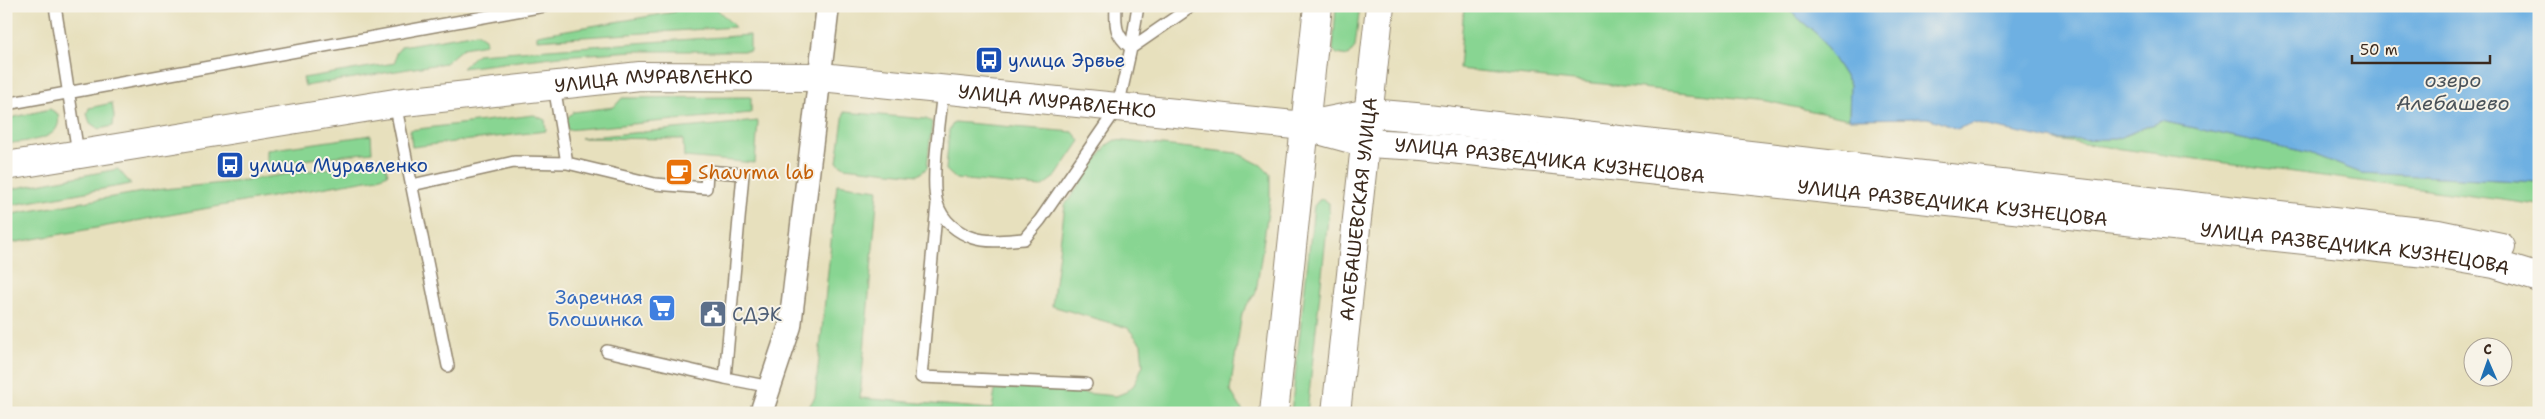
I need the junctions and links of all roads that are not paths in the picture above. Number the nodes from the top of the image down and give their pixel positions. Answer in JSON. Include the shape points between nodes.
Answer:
{"nodes":[{"id":1,"x":55,"y":6,"type":"edge"},
{"id":2,"x":544,"y":6,"type":"edge"},
{"id":3,"x":828,"y":6,"type":"edge"},
{"id":4,"x":1116,"y":6,"type":"edge"},
{"id":5,"x":1138,"y":6,"type":"edge"},
{"id":6,"x":1318,"y":6,"type":"edge"},
{"id":7,"x":1380,"y":6,"type":"edge"},
{"id":8,"x":1190,"y":7,"type":"edge"},
{"id":9,"x":1131,"y":48,"type":"junction"},
{"id":10,"x":821,"y":77,"type":"junction"},
{"id":11,"x":554,"y":85,"type":"junction"},
{"id":12,"x":943,"y":89,"type":"junction"},
{"id":13,"x":68,"y":92,"type":"junction"},
{"id":14,"x":395,"y":103,"type":"junction"},
{"id":15,"x":6,"y":104,"type":"edge"},
{"id":16,"x":1118,"y":107,"type":"junction"},
{"id":17,"x":1369,"y":113,"type":"junction"},
{"id":18,"x":1304,"y":126,"type":"junction"},
{"id":19,"x":1366,"y":143,"type":"junction"},
{"id":20,"x":78,"y":153,"type":"junction"},
{"id":21,"x":567,"y":163,"type":"junction"},
{"id":22,"x":6,"y":166,"type":"edge"},
{"id":23,"x":412,"y":185,"type":"junction"},
{"id":24,"x":937,"y":204,"type":"junction"},
{"id":25,"x":2539,"y":258,"type":"edge"},
{"id":26,"x":2539,"y":278,"type":"edge"},
{"id":27,"x":607,"y":351,"type":"dead end"},
{"id":28,"x":448,"y":366,"type":"dead end"},
{"id":29,"x":725,"y":378,"type":"junction"},
{"id":30,"x":1086,"y":384,"type":"dead end"},
{"id":31,"x":772,"y":387,"type":"junction"},
{"id":32,"x":761,"y":413,"type":"edge"},
{"id":33,"x":1274,"y":413,"type":"edge"},
{"id":34,"x":1336,"y":413,"type":"edge"}],
"edges":[{"from":1,"to":13,"type":"lane"},
{"from":2,"to":13,"type":"lane"},
{"from":3,"to":10,"type":"street"},
{"from":4,"to":9,"type":"lane","via":[[1115,30]]},
{"from":5,"to":9,"type":"lane"},
{"from":6,"to":18,"type":"main road"},
{"from":7,"to":17,"type":"main road","name":"АЛЕБАШЕВСКАЯ УЛИЦА"},
{"from":8,"to":9,"type":"lane"},
{"from":9,"to":16,"type":"lane"},
{"from":10,"to":11,"type":"main road","name":"УЛИЦА МУРАВЛЕНКО","via":[[640,76]]},
{"from":10,"to":12,"type":"main road","name":"УЛИЦА МУРАВЛЕНКО"},
{"from":10,"to":31,"type":"street","via":[[790,326]]},
{"from":11,"to":14,"type":"main road","name":"УЛИЦА МУРАВЛЕНКО"},
{"from":11,"to":21,"type":"lane"},
{"from":12,"to":16,"type":"main road","name":"УЛИЦА МУРАВЛЕНКО"},
{"from":12,"to":24,"type":"lane"},
{"from":13,"to":15,"type":"lane"},
{"from":13,"to":20,"type":"lane"},
{"from":14,"to":20,"type":"main road","name":"УЛИЦА МУРАВЛЕНКО"},
{"from":14,"to":23,"type":"lane"},
{"from":16,"to":18,"type":"main road","name":"УЛИЦА МУРАВЛЕНКО"},
{"from":16,"to":24,"type":"lane","via":[[1024,239],[975,239],[951,228]]},
{"from":17,"to":18,"type":"main road","name":"УЛИЦА РАЗВЕДЧИКА КУЗНЕЦОВА"},
{"from":17,"to":19,"type":"main road","name":"АЛЕБАШЕВСКАЯ УЛИЦА"},
{"from":17,"to":25,"type":"main road","name":"УЛИЦА РАЗВЕДЧИКА КУЗНЕЦОВА","via":[[2438,234]]},
{"from":18,"to":19,"type":"main road","name":"УЛИЦА РАЗВЕДЧИКА КУЗНЕЦОВА"},
{"from":18,"to":33,"type":"main road"},
{"from":19,"to":26,"type":"main road","name":"УЛИЦА РАЗВЕДЧИКА КУЗНЕЦОВА","via":[[1423,146],[2425,253],[2494,264]]},
{"from":19,"to":34,"type":"main road","name":"АЛЕБАШЕВСКАЯ УЛИЦА"},
{"from":20,"to":22,"type":"main road","name":"УЛИЦА МУРАВЛЕНКО"},
{"from":21,"to":23,"type":"lane","via":[[514,162]]},
{"from":21,"to":29,"type":"lane","via":[[654,184],[706,188],[707,171],[743,174]]},
{"from":23,"to":28,"type":"lane"},
{"from":24,"to":30,"type":"lane","via":[[921,377]]},
{"from":27,"to":29,"type":"lane"},
{"from":29,"to":31,"type":"lane"},
{"from":31,"to":32,"type":"street"}]}
